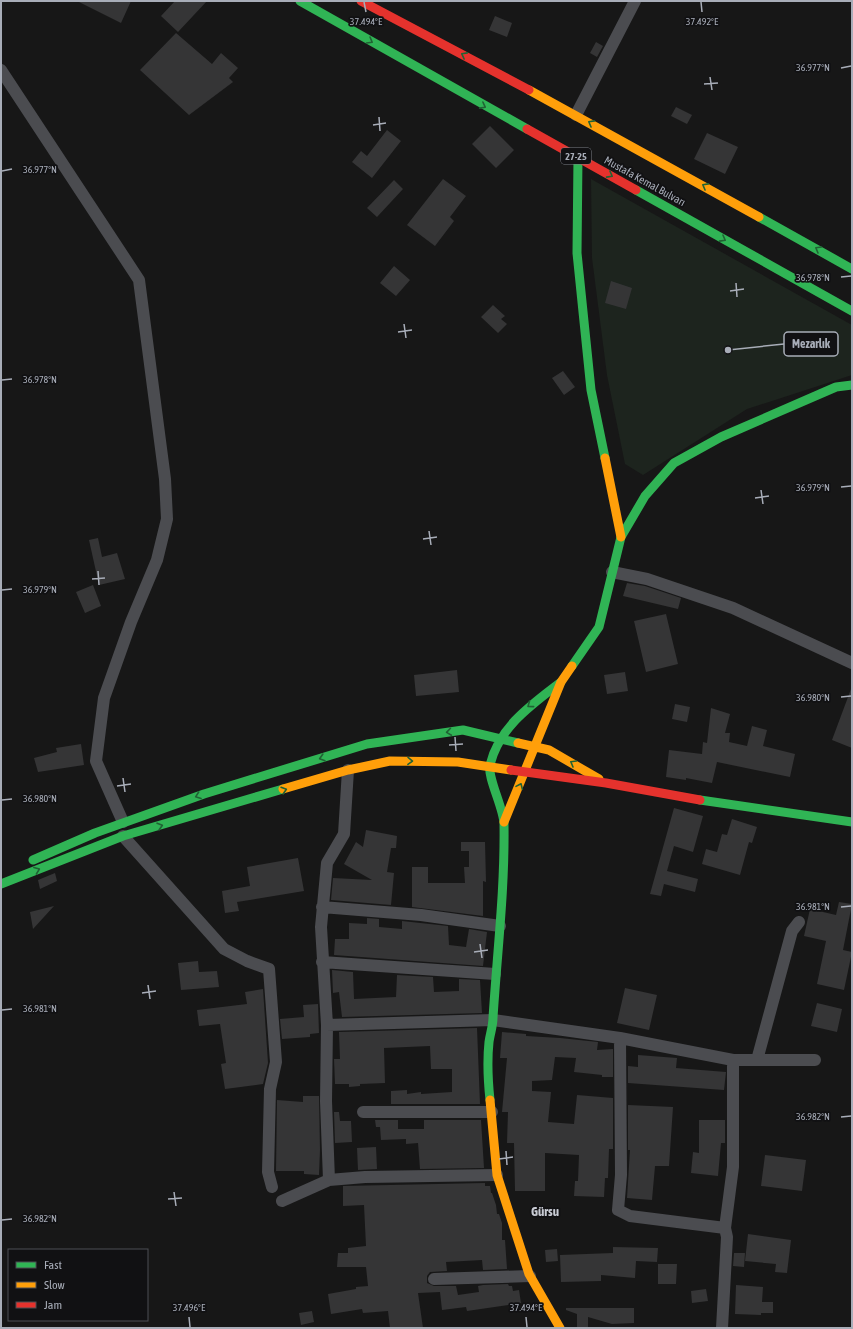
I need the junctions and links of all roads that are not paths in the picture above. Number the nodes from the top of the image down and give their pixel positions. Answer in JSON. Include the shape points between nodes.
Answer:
{"nodes":[{"id":1,"x":300,"y":1,"type":"edge"},
{"id":2,"x":361,"y":1,"type":"edge"},
{"id":3,"x":636,"y":1,"type":"edge"},
{"id":4,"x":1,"y":70,"type":"edge"},
{"id":5,"x":576,"y":114,"type":"junction"},
{"id":6,"x":578,"y":157,"type":"junction"},
{"id":7,"x":852,"y":269,"type":"edge"},
{"id":8,"x":852,"y":311,"type":"edge"},
{"id":9,"x":852,"y":385,"type":"edge"},
{"id":10,"x":621,"y":537,"type":"junction"},
{"id":11,"x":612,"y":572,"type":"junction"},
{"id":12,"x":852,"y":663,"type":"edge"},
{"id":13,"x":561,"y":682,"type":"junction"},
{"id":14,"x":501,"y":738,"type":"junction"},
{"id":15,"x":536,"y":747,"type":"junction"},
{"id":16,"x":489,"y":767,"type":"junction"},
{"id":17,"x":348,"y":770,"type":"junction"},
{"id":18,"x":526,"y":772,"type":"junction"},
{"id":19,"x":606,"y":783,"type":"junction"},
{"id":20,"x":123,"y":822,"type":"junction"},
{"id":21,"x":504,"y":822,"type":"junction"},
{"id":22,"x":852,"y":822,"type":"edge"},
{"id":23,"x":123,"y":836,"type":"junction"},
{"id":24,"x":23,"y":864,"type":"dead end"},
{"id":25,"x":1,"y":884,"type":"edge"},
{"id":26,"x":322,"y":907,"type":"junction"},
{"id":27,"x":799,"y":922,"type":"dead end"},
{"id":28,"x":500,"y":926,"type":"junction"},
{"id":29,"x":322,"y":962,"type":"junction"},
{"id":30,"x":495,"y":974,"type":"junction"},
{"id":31,"x":493,"y":1020,"type":"junction"},
{"id":32,"x":327,"y":1025,"type":"junction"},
{"id":33,"x":620,"y":1038,"type":"junction"},
{"id":34,"x":733,"y":1060,"type":"junction"},
{"id":35,"x":757,"y":1060,"type":"junction"},
{"id":36,"x":815,"y":1060,"type":"dead end"},
{"id":37,"x":363,"y":1112,"type":"dead end"},
{"id":38,"x":492,"y":1112,"type":"junction"},
{"id":39,"x":497,"y":1175,"type":"junction"},
{"id":40,"x":329,"y":1180,"type":"junction"},
{"id":41,"x":272,"y":1186,"type":"dead end"},
{"id":42,"x":282,"y":1201,"type":"dead end"},
{"id":43,"x":725,"y":1228,"type":"junction"},
{"id":44,"x":530,"y":1276,"type":"junction"},
{"id":45,"x":434,"y":1279,"type":"dead end"},
{"id":46,"x":560,"y":1328,"type":"edge"},
{"id":47,"x":722,"y":1328,"type":"edge"}],
"edges":[{"from":1,"to":6,"type":"main road","name":"Mustafa Kemal Bulvarı","number":"27-25","one_way":true},
{"from":5,"to":2,"type":"main road","one_way":true},
{"from":3,"to":5,"type":"street"},
{"from":4,"to":20,"type":"street","via":[[138,280],[165,478],[167,519],[157,560],[131,622],[104,698],[96,761]]},
{"from":7,"to":5,"type":"main road","one_way":true},
{"from":6,"to":8,"type":"main road","name":"Mustafa Kemal Bulvarı","number":"27-25","one_way":true},
{"from":6,"to":10,"type":"main road","via":[[577,253],[591,390]]},
{"from":9,"to":10,"type":"main road","via":[[836,387],[728,434],[674,464],[645,496]]},
{"from":10,"to":11,"type":"main road"},
{"from":11,"to":12,"type":"street","via":[[646,579],[733,608]]},
{"from":11,"to":13,"type":"main road","via":[[599,627]]},
{"from":13,"to":14,"type":"main road","one_way":true,"via":[[522,711]]},
{"from":13,"to":15,"type":"main road"},
{"from":14,"to":15,"type":"main road"},
{"from":14,"to":16,"type":"main road"},
{"from":14,"to":20,"type":"main road","one_way":true,"via":[[463,730],[367,744],[204,794]]},
{"from":15,"to":18,"type":"main road"},
{"from":19,"to":15,"type":"main road","one_way":true,"via":[[548,750]]},
{"from":17,"to":16,"type":"main road","one_way":true,"via":[[390,761],[458,762]]},
{"from":16,"to":18,"type":"main road"},
{"from":16,"to":21,"type":"main road"},
{"from":23,"to":17,"type":"main road","one_way":true},
{"from":17,"to":26,"type":"street","via":[[344,834],[327,864]]},
{"from":18,"to":19,"type":"main road"},
{"from":21,"to":18,"type":"main road","one_way":true},
{"from":19,"to":22,"type":"main road","via":[[730,805]]},
{"from":20,"to":24,"type":"main road"},
{"from":21,"to":28,"type":"main road"},
{"from":25,"to":23,"type":"main road","one_way":true},
{"from":23,"to":41,"type":"street","via":[[224,949],[269,969],[276,1062],[270,1089],[268,1172]]},
{"from":26,"to":28,"type":"street","via":[[421,915]]},
{"from":26,"to":29,"type":"street"},
{"from":27,"to":35,"type":"street","via":[[792,931]]},
{"from":28,"to":30,"type":"main road"},
{"from":29,"to":30,"type":"street"},
{"from":29,"to":32,"type":"street"},
{"from":30,"to":31,"type":"main road"},
{"from":31,"to":32,"type":"street"},
{"from":31,"to":33,"type":"street"},
{"from":31,"to":38,"type":"main road","via":[[489,1042],[488,1081]]},
{"from":32,"to":40,"type":"street"},
{"from":33,"to":34,"type":"street"},
{"from":33,"to":43,"type":"street","via":[[621,1175],[618,1210],[630,1216]]},
{"from":34,"to":35,"type":"street"},
{"from":34,"to":43,"type":"street","via":[[733,1167]]},
{"from":35,"to":36,"type":"street"},
{"from":37,"to":38,"type":"street"},
{"from":38,"to":39,"type":"main road"},
{"from":39,"to":40,"type":"street"},
{"from":39,"to":44,"type":"main road"},
{"from":40,"to":42,"type":"street"},
{"from":43,"to":47,"type":"street","via":[[727,1238]]},
{"from":44,"to":45,"type":"street"},
{"from":44,"to":46,"type":"main road"}]}
